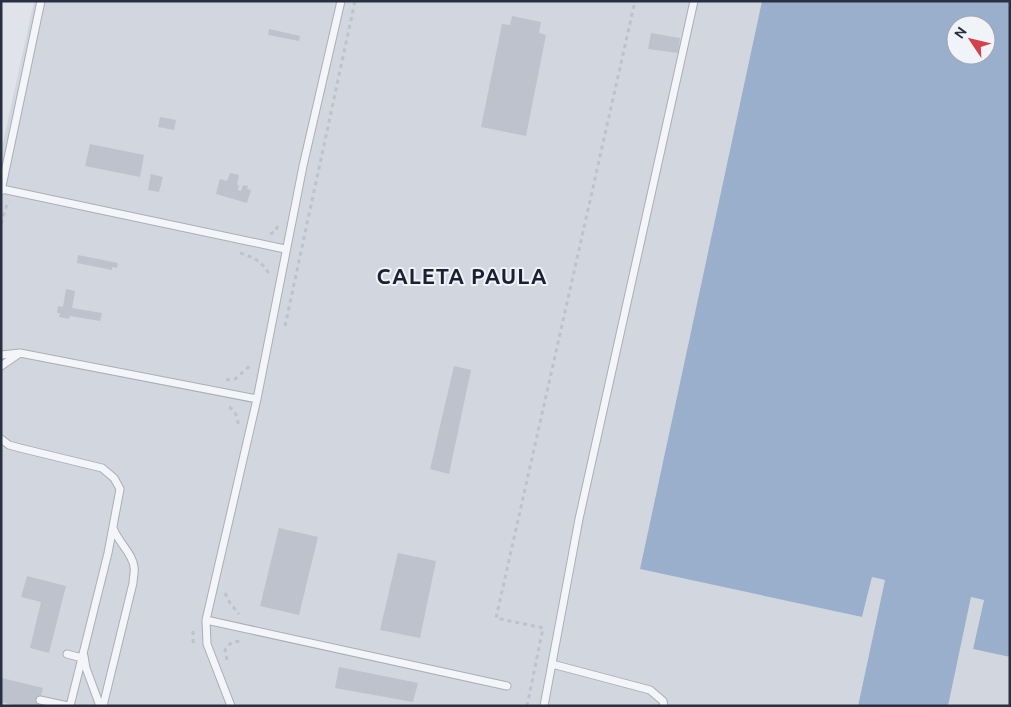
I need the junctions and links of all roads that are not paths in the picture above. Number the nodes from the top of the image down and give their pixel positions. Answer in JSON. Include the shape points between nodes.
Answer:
{"nodes":[{"id":1,"x":41,"y":1,"type":"edge"},
{"id":2,"x":341,"y":1,"type":"edge"},
{"id":3,"x":694,"y":1,"type":"edge"},
{"id":4,"x":2,"y":190,"type":"edge"},
{"id":5,"x":285,"y":250,"type":"junction"},
{"id":6,"x":20,"y":353,"type":"junction"},
{"id":7,"x":1,"y":354,"type":"edge"},
{"id":8,"x":1,"y":366,"type":"edge"},
{"id":9,"x":257,"y":399,"type":"junction"},
{"id":10,"x":1,"y":439,"type":"edge"},
{"id":11,"x":113,"y":527,"type":"junction"},
{"id":12,"x":206,"y":620,"type":"junction"},
{"id":13,"x":67,"y":654,"type":"dead end"},
{"id":14,"x":83,"y":654,"type":"junction"},
{"id":15,"x":552,"y":664,"type":"junction"},
{"id":16,"x":507,"y":686,"type":"dead end"},
{"id":17,"x":40,"y":700,"type":"dead end"},
{"id":18,"x":69,"y":706,"type":"edge"},
{"id":19,"x":102,"y":706,"type":"edge"},
{"id":20,"x":231,"y":706,"type":"edge"},
{"id":21,"x":544,"y":706,"type":"edge"},
{"id":22,"x":664,"y":706,"type":"edge"}],
"edges":[{"from":1,"to":4,"type":"lane"},
{"from":2,"to":5,"type":"lane"},
{"from":3,"to":15,"type":"lane","via":[[579,519]]},
{"from":4,"to":5,"type":"lane"},
{"from":5,"to":9,"type":"lane"},
{"from":6,"to":7,"type":"lane"},
{"from":6,"to":8,"type":"lane"},
{"from":6,"to":9,"type":"lane"},
{"from":9,"to":12,"type":"lane"},
{"from":10,"to":11,"type":"lane","via":[[9,445],[102,468],[114,478],[120,489]]},
{"from":11,"to":14,"type":"lane"},
{"from":11,"to":19,"type":"lane","via":[[134,567],[133,583]]},
{"from":12,"to":16,"type":"lane"},
{"from":12,"to":20,"type":"lane","via":[[207,644]]},
{"from":13,"to":14,"type":"lane"},
{"from":14,"to":18,"type":"lane"},
{"from":14,"to":19,"type":"lane"},
{"from":15,"to":21,"type":"lane"},
{"from":15,"to":22,"type":"lane","via":[[650,690],[663,701]]},
{"from":17,"to":18,"type":"lane"}]}
